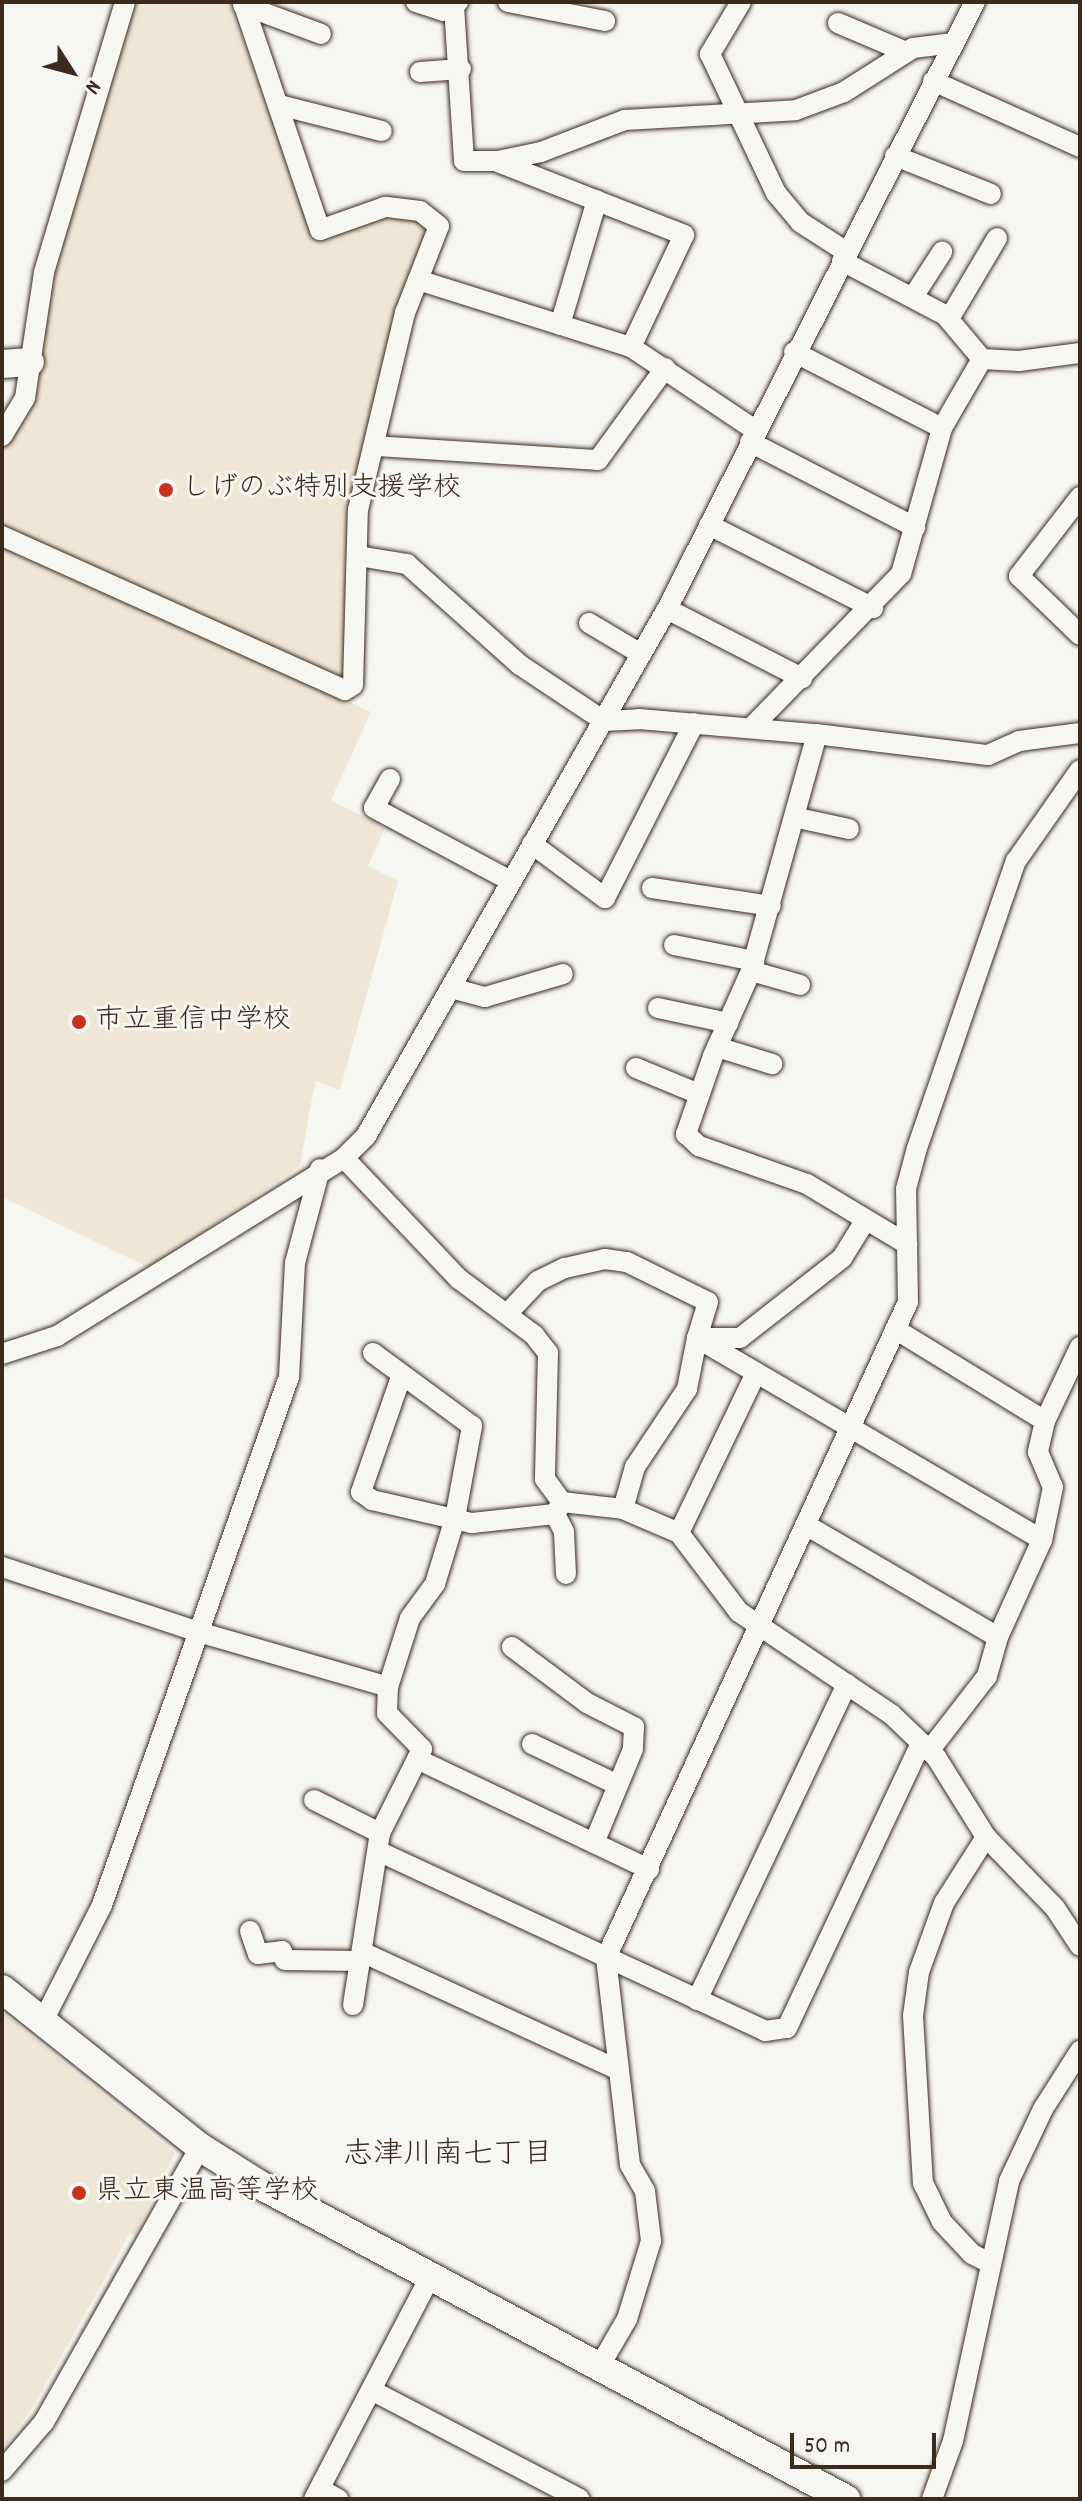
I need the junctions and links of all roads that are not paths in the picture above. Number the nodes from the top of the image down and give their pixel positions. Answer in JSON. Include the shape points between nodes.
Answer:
{"nodes":[{"id":1,"x":125,"y":2,"type":"edge"},
{"id":2,"x":416,"y":2,"type":"edge"},
{"id":3,"x":508,"y":2,"type":"edge"},
{"id":4,"x":741,"y":2,"type":"edge"},
{"id":5,"x":975,"y":2,"type":"edge"},
{"id":6,"x":243,"y":3,"type":"edge"},
{"id":7,"x":456,"y":4,"type":"edge"},
{"id":8,"x":559,"y":7,"type":"edge"},
{"id":9,"x":605,"y":21,"type":"dead end"},
{"id":10,"x":838,"y":23,"type":"dead end"},
{"id":11,"x":321,"y":34,"type":"dead end"},
{"id":12,"x":952,"y":43,"type":"junction"},
{"id":13,"x":906,"y":52,"type":"junction"},
{"id":14,"x":461,"y":69,"type":"junction"},
{"id":15,"x":420,"y":72,"type":"dead end"},
{"id":16,"x":933,"y":81,"type":"junction"},
{"id":17,"x":279,"y":105,"type":"junction"},
{"id":18,"x":737,"y":114,"type":"junction"},
{"id":19,"x":382,"y":131,"type":"dead end"},
{"id":20,"x":1080,"y":147,"type":"edge"},
{"id":21,"x":895,"y":156,"type":"junction"},
{"id":22,"x":498,"y":161,"type":"junction"},
{"id":23,"x":991,"y":194,"type":"dead end"},
{"id":24,"x":597,"y":200,"type":"junction"},
{"id":25,"x":997,"y":238,"type":"dead end"},
{"id":26,"x":942,"y":252,"type":"dead end"},
{"id":27,"x":843,"y":256,"type":"junction"},
{"id":28,"x":418,"y":280,"type":"junction"},
{"id":29,"x":913,"y":297,"type":"junction"},
{"id":30,"x":949,"y":319,"type":"junction"},
{"id":31,"x":560,"y":325,"type":"junction"},
{"id":32,"x":631,"y":347,"type":"junction"},
{"id":33,"x":794,"y":352,"type":"junction"},
{"id":34,"x":1080,"y":353,"type":"edge"},
{"id":35,"x":982,"y":359,"type":"junction"},
{"id":36,"x":16,"y":363,"type":"edge"},
{"id":37,"x":665,"y":368,"type":"junction"},
{"id":38,"x":942,"y":428,"type":"junction"},
{"id":39,"x":2,"y":436,"type":"edge"},
{"id":40,"x":752,"y":436,"type":"junction"},
{"id":41,"x":375,"y":446,"type":"junction"},
{"id":42,"x":1080,"y":497,"type":"edge"},
{"id":43,"x":709,"y":525,"type":"junction"},
{"id":44,"x":915,"y":527,"type":"junction"},
{"id":45,"x":2,"y":536,"type":"edge"},
{"id":46,"x":358,"y":556,"type":"junction"},
{"id":47,"x":873,"y":608,"type":"junction"},
{"id":48,"x":667,"y":609,"type":"junction"},
{"id":49,"x":589,"y":623,"type":"dead end"},
{"id":50,"x":1080,"y":635,"type":"edge"},
{"id":51,"x":641,"y":654,"type":"junction"},
{"id":52,"x":802,"y":678,"type":"junction"},
{"id":53,"x":604,"y":721,"type":"junction"},
{"id":54,"x":694,"y":723,"type":"junction"},
{"id":55,"x":751,"y":728,"type":"junction"},
{"id":56,"x":1080,"y":733,"type":"edge"},
{"id":57,"x":817,"y":734,"type":"junction"},
{"id":58,"x":1080,"y":770,"type":"edge"},
{"id":59,"x":390,"y":779,"type":"dead end"},
{"id":60,"x":798,"y":818,"type":"junction"},
{"id":61,"x":849,"y":829,"type":"dead end"},
{"id":62,"x":532,"y":844,"type":"junction"},
{"id":63,"x":511,"y":881,"type":"junction"},
{"id":64,"x":652,"y":888,"type":"dead end"},
{"id":65,"x":771,"y":906,"type":"junction"},
{"id":66,"x":674,"y":945,"type":"dead end"},
{"id":67,"x":753,"y":966,"type":"junction"},
{"id":68,"x":563,"y":974,"type":"dead end"},
{"id":69,"x":800,"y":985,"type":"dead end"},
{"id":70,"x":451,"y":988,"type":"junction"},
{"id":71,"x":658,"y":1008,"type":"dead end"},
{"id":72,"x":728,"y":1023,"type":"junction"},
{"id":73,"x":717,"y":1047,"type":"junction"},
{"id":74,"x":772,"y":1064,"type":"dead end"},
{"id":75,"x":636,"y":1068,"type":"dead end"},
{"id":76,"x":699,"y":1094,"type":"junction"},
{"id":77,"x":344,"y":1158,"type":"junction"},
{"id":78,"x":320,"y":1169,"type":"junction"},
{"id":79,"x":865,"y":1221,"type":"junction"},
{"id":80,"x":907,"y":1244,"type":"junction"},
{"id":81,"x":507,"y":1314,"type":"junction"},
{"id":82,"x":895,"y":1329,"type":"junction"},
{"id":83,"x":697,"y":1338,"type":"junction"},
{"id":84,"x":1080,"y":1347,"type":"edge"},
{"id":85,"x":373,"y":1353,"type":"dead end"},
{"id":86,"x":2,"y":1354,"type":"edge"},
{"id":87,"x":756,"y":1373,"type":"junction"},
{"id":88,"x":401,"y":1377,"type":"junction"},
{"id":89,"x":1045,"y":1421,"type":"junction"},
{"id":90,"x":850,"y":1428,"type":"junction"},
{"id":91,"x":558,"y":1508,"type":"junction"},
{"id":92,"x":623,"y":1509,"type":"junction"},
{"id":93,"x":455,"y":1518,"type":"junction"},
{"id":94,"x":806,"y":1525,"type":"junction"},
{"id":95,"x":679,"y":1533,"type":"junction"},
{"id":96,"x":1042,"y":1540,"type":"junction"},
{"id":97,"x":2,"y":1567,"type":"edge"},
{"id":98,"x":566,"y":1574,"type":"dead end"},
{"id":99,"x":761,"y":1624,"type":"junction"},
{"id":100,"x":198,"y":1632,"type":"junction"},
{"id":101,"x":998,"y":1637,"type":"junction"},
{"id":102,"x":512,"y":1647,"type":"dead end"},
{"id":103,"x":847,"y":1684,"type":"junction"},
{"id":104,"x":388,"y":1687,"type":"junction"},
{"id":105,"x":532,"y":1744,"type":"dead end"},
{"id":106,"x":925,"y":1747,"type":"junction"},
{"id":107,"x":417,"y":1759,"type":"junction"},
{"id":108,"x":618,"y":1785,"type":"junction"},
{"id":109,"x":314,"y":1800,"type":"dead end"},
{"id":110,"x":986,"y":1837,"type":"junction"},
{"id":111,"x":380,"y":1842,"type":"junction"},
{"id":112,"x":594,"y":1843,"type":"junction"},
{"id":113,"x":649,"y":1869,"type":"junction"},
{"id":114,"x":250,"y":1931,"type":"dead end"},
{"id":115,"x":1080,"y":1946,"type":"edge"},
{"id":116,"x":361,"y":1957,"type":"junction"},
{"id":117,"x":606,"y":1958,"type":"junction"},
{"id":118,"x":2,"y":1989,"type":"edge"},
{"id":119,"x":697,"y":2000,"type":"junction"},
{"id":120,"x":353,"y":2005,"type":"dead end"},
{"id":121,"x":42,"y":2023,"type":"junction"},
{"id":122,"x":1080,"y":2051,"type":"edge"},
{"id":123,"x":618,"y":2070,"type":"junction"},
{"id":124,"x":200,"y":2147,"type":"junction"},
{"id":125,"x":988,"y":2262,"type":"junction"},
{"id":126,"x":430,"y":2277,"type":"junction"},
{"id":127,"x":599,"y":2367,"type":"junction"},
{"id":128,"x":373,"y":2391,"type":"junction"},
{"id":129,"x":2,"y":2471,"type":"edge"},
{"id":130,"x":324,"y":2496,"type":"edge"},
{"id":131,"x":580,"y":2499,"type":"edge"},
{"id":132,"x":846,"y":2499,"type":"edge"},
{"id":133,"x":932,"y":2499,"type":"edge"}],
"edges":[{"from":1,"to":36,"type":"street"},
{"from":2,"to":7,"type":"street","via":[[444,11]]},
{"from":3,"to":8,"type":"street"},
{"from":4,"to":18,"type":"street","via":[[710,54]]},
{"from":5,"to":12,"type":"street"},
{"from":6,"to":11,"type":"street"},
{"from":6,"to":17,"type":"street"},
{"from":7,"to":14,"type":"street"},
{"from":8,"to":9,"type":"street"},
{"from":10,"to":13,"type":"street"},
{"from":12,"to":13,"type":"street"},
{"from":12,"to":16,"type":"street"},
{"from":13,"to":18,"type":"street","via":[[844,92],[796,110]]},
{"from":14,"to":15,"type":"street"},
{"from":14,"to":22,"type":"street","via":[[457,112],[464,161]]},
{"from":16,"to":20,"type":"street"},
{"from":16,"to":21,"type":"street"},
{"from":17,"to":19,"type":"street"},
{"from":17,"to":28,"type":"street","via":[[320,230],[385,207],[420,211],[439,226]]},
{"from":18,"to":22,"type":"street","via":[[625,120],[568,143]]},
{"from":18,"to":27,"type":"street","via":[[776,193],[800,222]]},
{"from":21,"to":23,"type":"street"},
{"from":21,"to":27,"type":"street"},
{"from":22,"to":24,"type":"street"},
{"from":24,"to":31,"type":"street"},
{"from":24,"to":32,"type":"street","via":[[684,235]]},
{"from":25,"to":30,"type":"street"},
{"from":26,"to":29,"type":"street"},
{"from":27,"to":29,"type":"street"},
{"from":27,"to":33,"type":"street"},
{"from":28,"to":31,"type":"street"},
{"from":28,"to":41,"type":"street","via":[[405,313]]},
{"from":29,"to":30,"type":"street"},
{"from":30,"to":35,"type":"street"},
{"from":31,"to":32,"type":"street"},
{"from":32,"to":37,"type":"street"},
{"from":33,"to":38,"type":"street"},
{"from":33,"to":40,"type":"street"},
{"from":34,"to":35,"type":"street","via":[[1019,361]]},
{"from":35,"to":38,"type":"street"},
{"from":36,"to":39,"type":"street","via":[[25,398]]},
{"from":37,"to":40,"type":"street"},
{"from":37,"to":41,"type":"street","via":[[598,460]]},
{"from":38,"to":44,"type":"street"},
{"from":40,"to":43,"type":"street"},
{"from":40,"to":44,"type":"street"},
{"from":41,"to":46,"type":"street","via":[[358,510]]},
{"from":42,"to":50,"type":"street","via":[[1019,576]]},
{"from":43,"to":47,"type":"street"},
{"from":43,"to":48,"type":"street"},
{"from":44,"to":47,"type":"street","via":[[901,574]]},
{"from":45,"to":46,"type":"street","via":[[345,690],[353,685]]},
{"from":46,"to":53,"type":"street","via":[[407,564],[520,665]]},
{"from":47,"to":52,"type":"street"},
{"from":48,"to":51,"type":"street"},
{"from":48,"to":52,"type":"street"},
{"from":49,"to":51,"type":"street"},
{"from":51,"to":53,"type":"street"},
{"from":52,"to":55,"type":"street"},
{"from":53,"to":54,"type":"street"},
{"from":53,"to":62,"type":"street"},
{"from":54,"to":55,"type":"street"},
{"from":54,"to":62,"type":"street","via":[[605,898]]},
{"from":55,"to":57,"type":"street"},
{"from":56,"to":57,"type":"street","via":[[1019,741],[988,755]]},
{"from":57,"to":60,"type":"street"},
{"from":58,"to":80,"type":"street","via":[[1016,861],[992,918],[913,1162],[906,1189]]},
{"from":59,"to":63,"type":"street","via":[[374,808]]},
{"from":60,"to":61,"type":"street"},
{"from":60,"to":65,"type":"street"},
{"from":62,"to":63,"type":"street"},
{"from":63,"to":70,"type":"street"},
{"from":64,"to":65,"type":"street"},
{"from":65,"to":67,"type":"street"},
{"from":66,"to":67,"type":"street"},
{"from":67,"to":69,"type":"street"},
{"from":67,"to":72,"type":"street"},
{"from":68,"to":70,"type":"street","via":[[485,997]]},
{"from":70,"to":77,"type":"street","via":[[366,1136]]},
{"from":71,"to":72,"type":"street"},
{"from":72,"to":73,"type":"street"},
{"from":73,"to":74,"type":"street"},
{"from":73,"to":76,"type":"street"},
{"from":75,"to":76,"type":"street"},
{"from":76,"to":79,"type":"street","via":[[686,1125],[691,1141],[807,1184]]},
{"from":77,"to":78,"type":"street"},
{"from":77,"to":81,"type":"street","via":[[459,1279]]},
{"from":78,"to":86,"type":"street","via":[[57,1336]]},
{"from":78,"to":100,"type":"street","via":[[295,1263],[289,1377]]},
{"from":79,"to":80,"type":"street"},
{"from":79,"to":83,"type":"street","via":[[842,1258],[740,1338]]},
{"from":80,"to":82,"type":"street","via":[[908,1302]]},
{"from":81,"to":83,"type":"street","via":[[538,1281],[605,1259],[641,1268],[708,1302]]},
{"from":81,"to":91,"type":"street","via":[[548,1353],[545,1479]]},
{"from":82,"to":89,"type":"street"},
{"from":82,"to":90,"type":"street"},
{"from":83,"to":87,"type":"street"},
{"from":83,"to":92,"type":"street","via":[[687,1389],[635,1467]]},
{"from":84,"to":89,"type":"street"},
{"from":85,"to":88,"type":"street"},
{"from":87,"to":90,"type":"street"},
{"from":87,"to":95,"type":"street"},
{"from":88,"to":93,"type":"street","via":[[472,1426]]},
{"from":88,"to":93,"type":"street","via":[[361,1492],[372,1500]]},
{"from":89,"to":96,"type":"street","via":[[1038,1452],[1053,1487]]},
{"from":90,"to":94,"type":"street"},
{"from":90,"to":96,"type":"street"},
{"from":91,"to":92,"type":"street"},
{"from":91,"to":93,"type":"street","via":[[472,1523]]},
{"from":91,"to":98,"type":"street"},
{"from":92,"to":95,"type":"street"},
{"from":93,"to":104,"type":"street","via":[[435,1584],[410,1618]]},
{"from":94,"to":99,"type":"street"},
{"from":94,"to":101,"type":"street"},
{"from":95,"to":99,"type":"street","via":[[739,1612]]},
{"from":96,"to":101,"type":"street"},
{"from":97,"to":100,"type":"street"},
{"from":99,"to":103,"type":"street"},
{"from":99,"to":113,"type":"street"},
{"from":100,"to":104,"type":"street"},
{"from":100,"to":121,"type":"street","via":[[102,1905]]},
{"from":101,"to":106,"type":"street","via":[[987,1676]]},
{"from":102,"to":108,"type":"street","via":[[587,1703],[634,1727],[633,1749]]},
{"from":103,"to":106,"type":"street","via":[[891,1714]]},
{"from":103,"to":119,"type":"street"},
{"from":104,"to":107,"type":"street","via":[[387,1713],[422,1749]]},
{"from":105,"to":108,"type":"street"},
{"from":106,"to":110,"type":"street"},
{"from":106,"to":119,"type":"street","via":[[787,2028],[765,2031]]},
{"from":107,"to":111,"type":"street"},
{"from":107,"to":112,"type":"street"},
{"from":108,"to":112,"type":"street"},
{"from":109,"to":111,"type":"street"},
{"from":110,"to":115,"type":"street","via":[[1055,1908]]},
{"from":110,"to":125,"type":"street","via":[[944,1903],[919,1972],[913,2016],[923,2183],[942,2222],[972,2254]]},
{"from":111,"to":116,"type":"street"},
{"from":111,"to":117,"type":"street"},
{"from":112,"to":113,"type":"street"},
{"from":113,"to":117,"type":"street"},
{"from":114,"to":116,"type":"street","via":[[258,1954],[282,1951],[285,1960]]},
{"from":116,"to":120,"type":"street"},
{"from":116,"to":123,"type":"street"},
{"from":117,"to":119,"type":"street"},
{"from":117,"to":123,"type":"street"},
{"from":118,"to":121,"type":"street"},
{"from":121,"to":124,"type":"street"},
{"from":122,"to":125,"type":"street","via":[[1043,2109],[1009,2181]]},
{"from":123,"to":127,"type":"street","via":[[630,2165],[645,2191],[651,2241],[627,2319]]},
{"from":124,"to":126,"type":"street"},
{"from":124,"to":129,"type":"street","via":[[44,2422]]},
{"from":125,"to":133,"type":"street","via":[[953,2441]]},
{"from":126,"to":127,"type":"street"},
{"from":126,"to":128,"type":"street"},
{"from":127,"to":132,"type":"street"},
{"from":128,"to":130,"type":"street"},
{"from":128,"to":131,"type":"street"}]}
